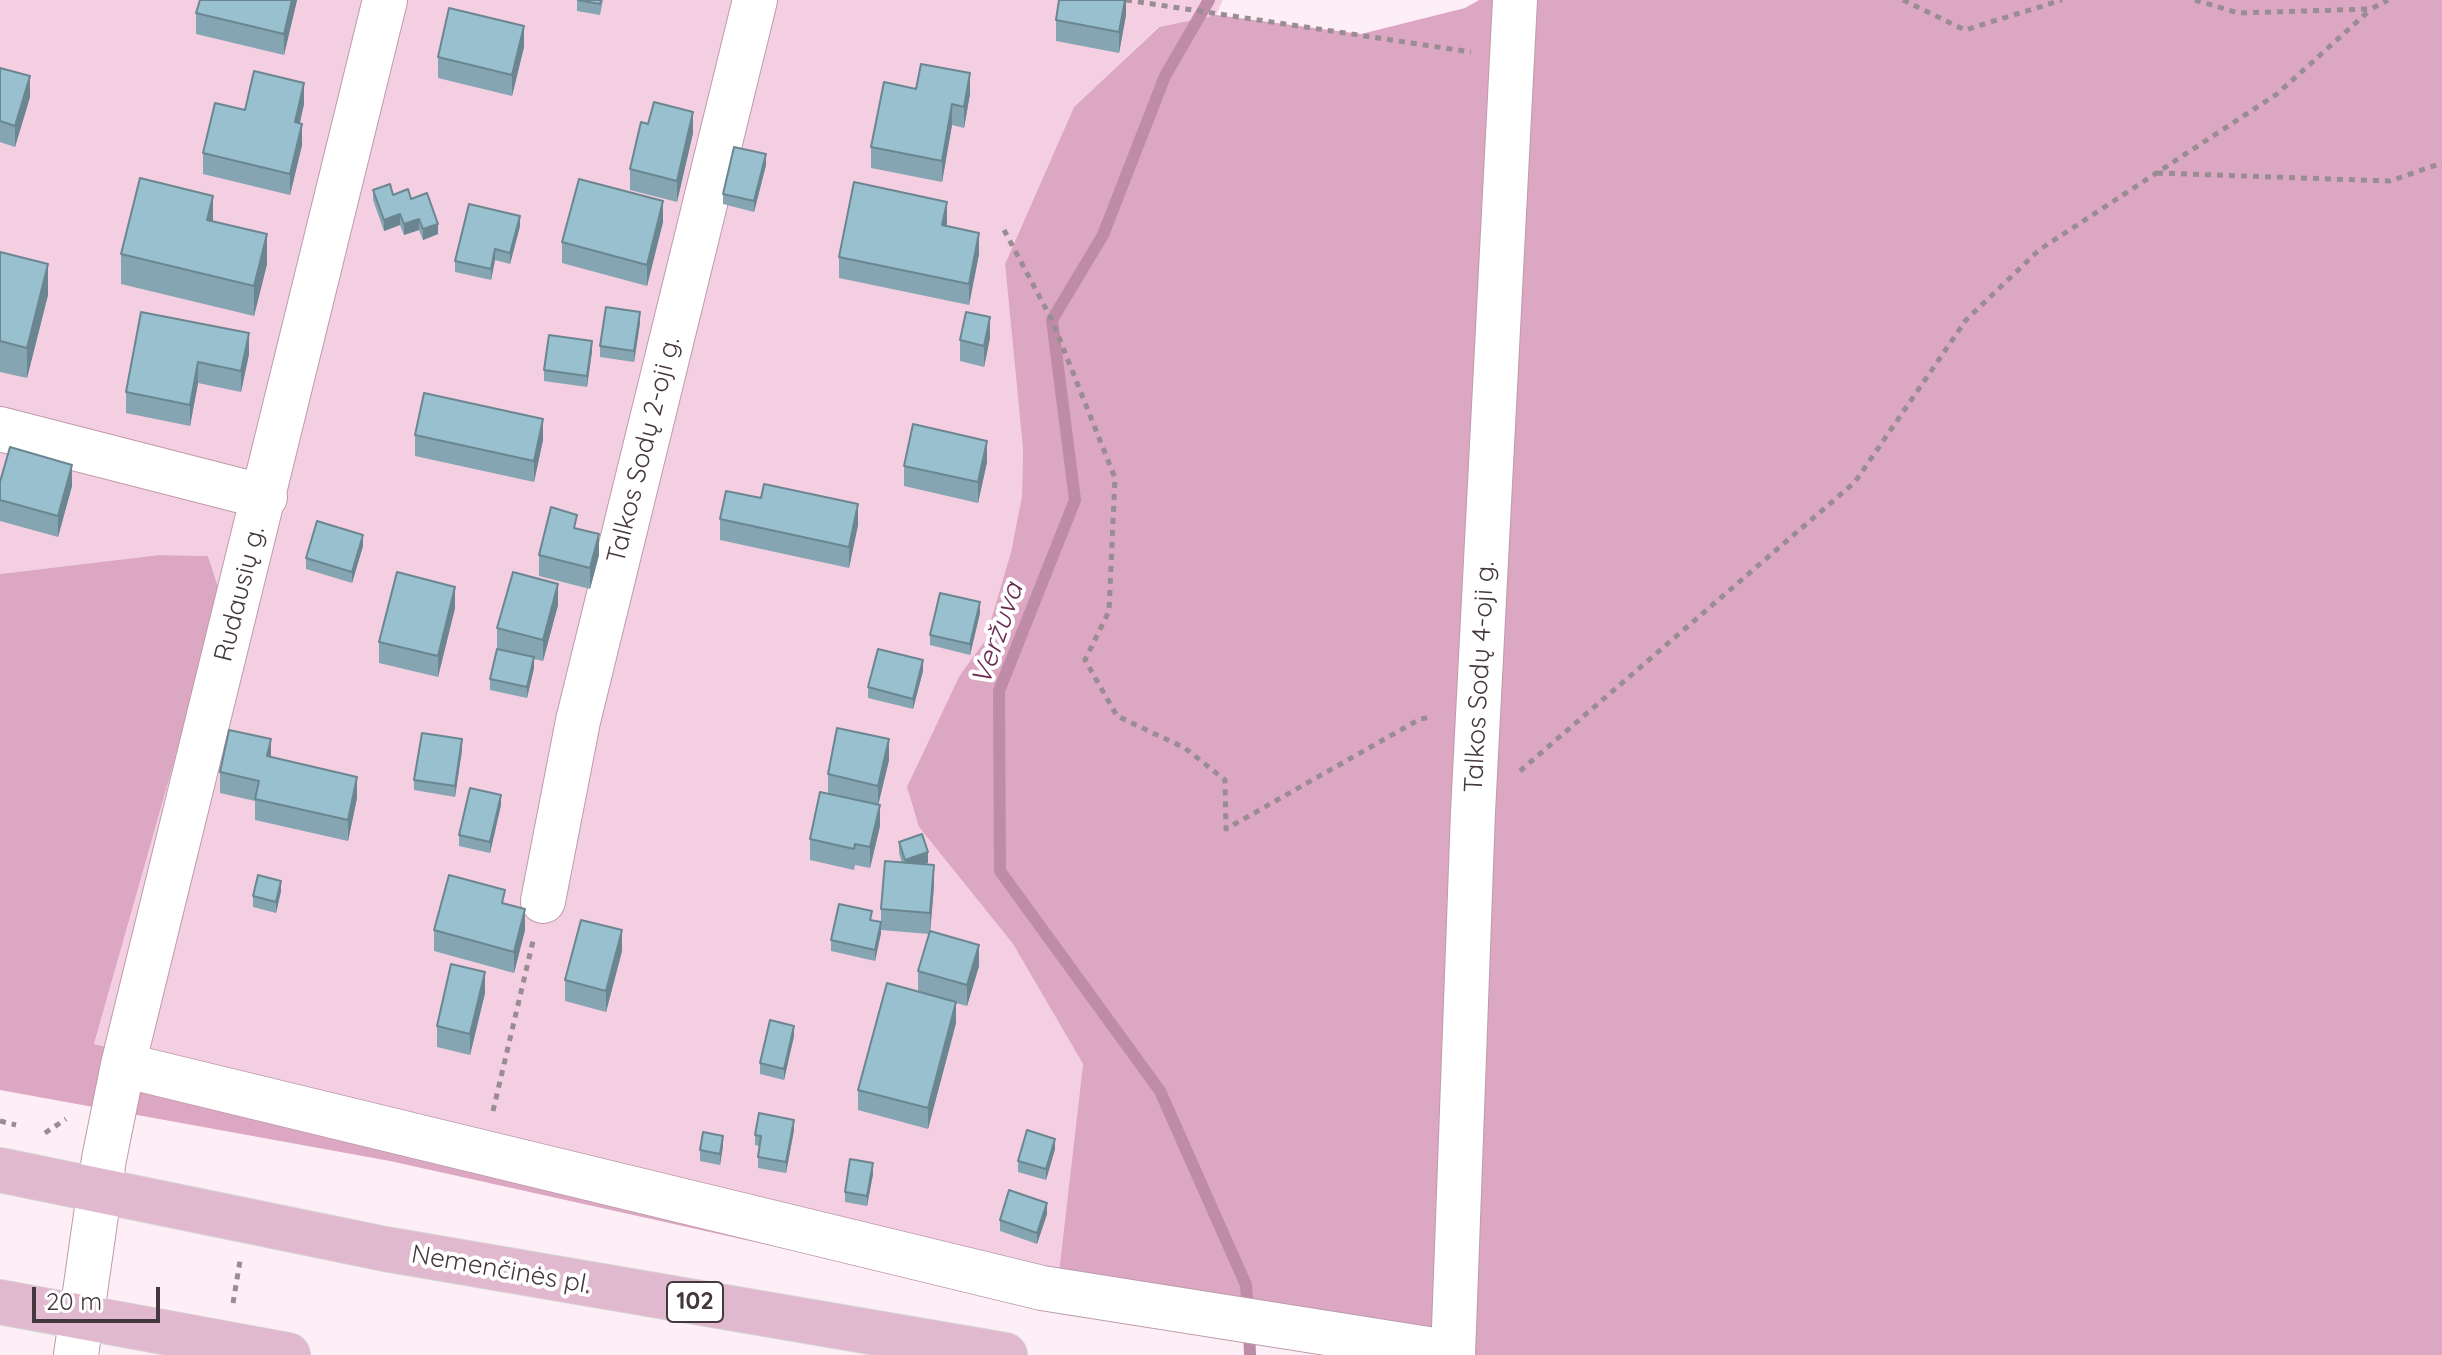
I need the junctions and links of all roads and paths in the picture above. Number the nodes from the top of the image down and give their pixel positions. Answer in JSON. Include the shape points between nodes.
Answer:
{"nodes":[{"id":1,"x":385,"y":0,"type":"edge"},
{"id":2,"x":755,"y":0,"type":"edge"},
{"id":3,"x":1126,"y":0,"type":"edge"},
{"id":4,"x":1515,"y":0,"type":"edge"},
{"id":5,"x":1903,"y":0,"type":"edge"},
{"id":6,"x":2062,"y":0,"type":"edge"},
{"id":7,"x":2195,"y":0,"type":"edge"},
{"id":8,"x":2388,"y":0,"type":"edge"},
{"id":9,"x":2371,"y":9,"type":"junction"},
{"id":10,"x":1512,"y":58,"type":"junction"},
{"id":11,"x":2442,"y":163,"type":"edge"},
{"id":12,"x":2156,"y":173,"type":"junction"},
{"id":13,"x":1004,"y":230,"type":"dead end"},
{"id":14,"x":0,"y":429,"type":"edge"},
{"id":15,"x":265,"y":497,"type":"junction"},
{"id":16,"x":1478,"y":711,"type":"junction"},
{"id":17,"x":1473,"y":812,"type":"junction"},
{"id":18,"x":543,"y":901,"type":"joint"},
{"id":19,"x":123,"y":1065,"type":"junction"},
{"id":20,"x":483,"y":1154,"type":"junction"},
{"id":21,"x":0,"y":1170,"type":"edge"},
{"id":22,"x":99,"y":1189,"type":"junction"},
{"id":23,"x":246,"y":1223,"type":"junction"},
{"id":24,"x":0,"y":1302,"type":"edge"},
{"id":25,"x":78,"y":1337,"type":"edge"},
{"id":26,"x":226,"y":1345,"type":"junction"},
{"id":27,"x":1453,"y":1354,"type":"edge"},
{"id":28,"x":288,"y":1355,"type":"edge"},
{"id":29,"x":1005,"y":1355,"type":"edge"}],
"edges":[{"from":1,"to":15,"type":"street","name":"Rudausių g."},
{"from":2,"to":18,"type":"street","name":"Talkos Sodų 2-oji g.","via":[[578,721]]},
{"from":3,"to":10,"type":"path"},
{"from":4,"to":10,"type":"street","name":"Talkos Sodų 4-oji g."},
{"from":5,"to":6,"type":"path","via":[[1965,30]]},
{"from":7,"to":9,"type":"path","via":[[2238,13]]},
{"from":8,"to":9,"type":"path"},
{"from":9,"to":12,"type":"path","via":[[2277,94]]},
{"from":10,"to":16,"type":"street","name":"Talkos Sodų 4-oji g."},
{"from":11,"to":12,"type":"path","via":[[2390,181]]},
{"from":12,"to":17,"type":"path","via":[[2039,250],[1966,320],[1855,482]]},
{"from":13,"to":16,"type":"path","via":[[1052,320],[1115,478],[1109,611],[1085,660],[1117,716],[1185,748],[1225,780],[1226,829],[1420,719]]},
{"from":14,"to":15,"type":"street"},
{"from":15,"to":19,"type":"street","name":"Rudausių g."},
{"from":16,"to":17,"type":"street","name":"Talkos Sodų 4-oji g."},
{"from":17,"to":27,"type":"street","name":"Talkos Sodų 4-oji g."},
{"from":18,"to":20,"type":"path"},
{"from":19,"to":20,"type":"street"},
{"from":19,"to":22,"type":"street","name":"Rudausių g."},
{"from":20,"to":27,"type":"street","via":[[1042,1288]]},
{"from":21,"to":22,"type":"main road","name":"Nemenčinės pl.","number":"102"},
{"from":22,"to":23,"type":"main road","name":"Nemenčinės pl.","number":"102"},
{"from":22,"to":25,"type":"street","name":"Rudausių g."},
{"from":23,"to":26,"type":"path"},
{"from":23,"to":29,"type":"main road","name":"Nemenčinės pl.","number":"102"},
{"from":24,"to":25,"type":"main road"},
{"from":25,"to":26,"type":"main road"},
{"from":26,"to":28,"type":"main road"}]}
